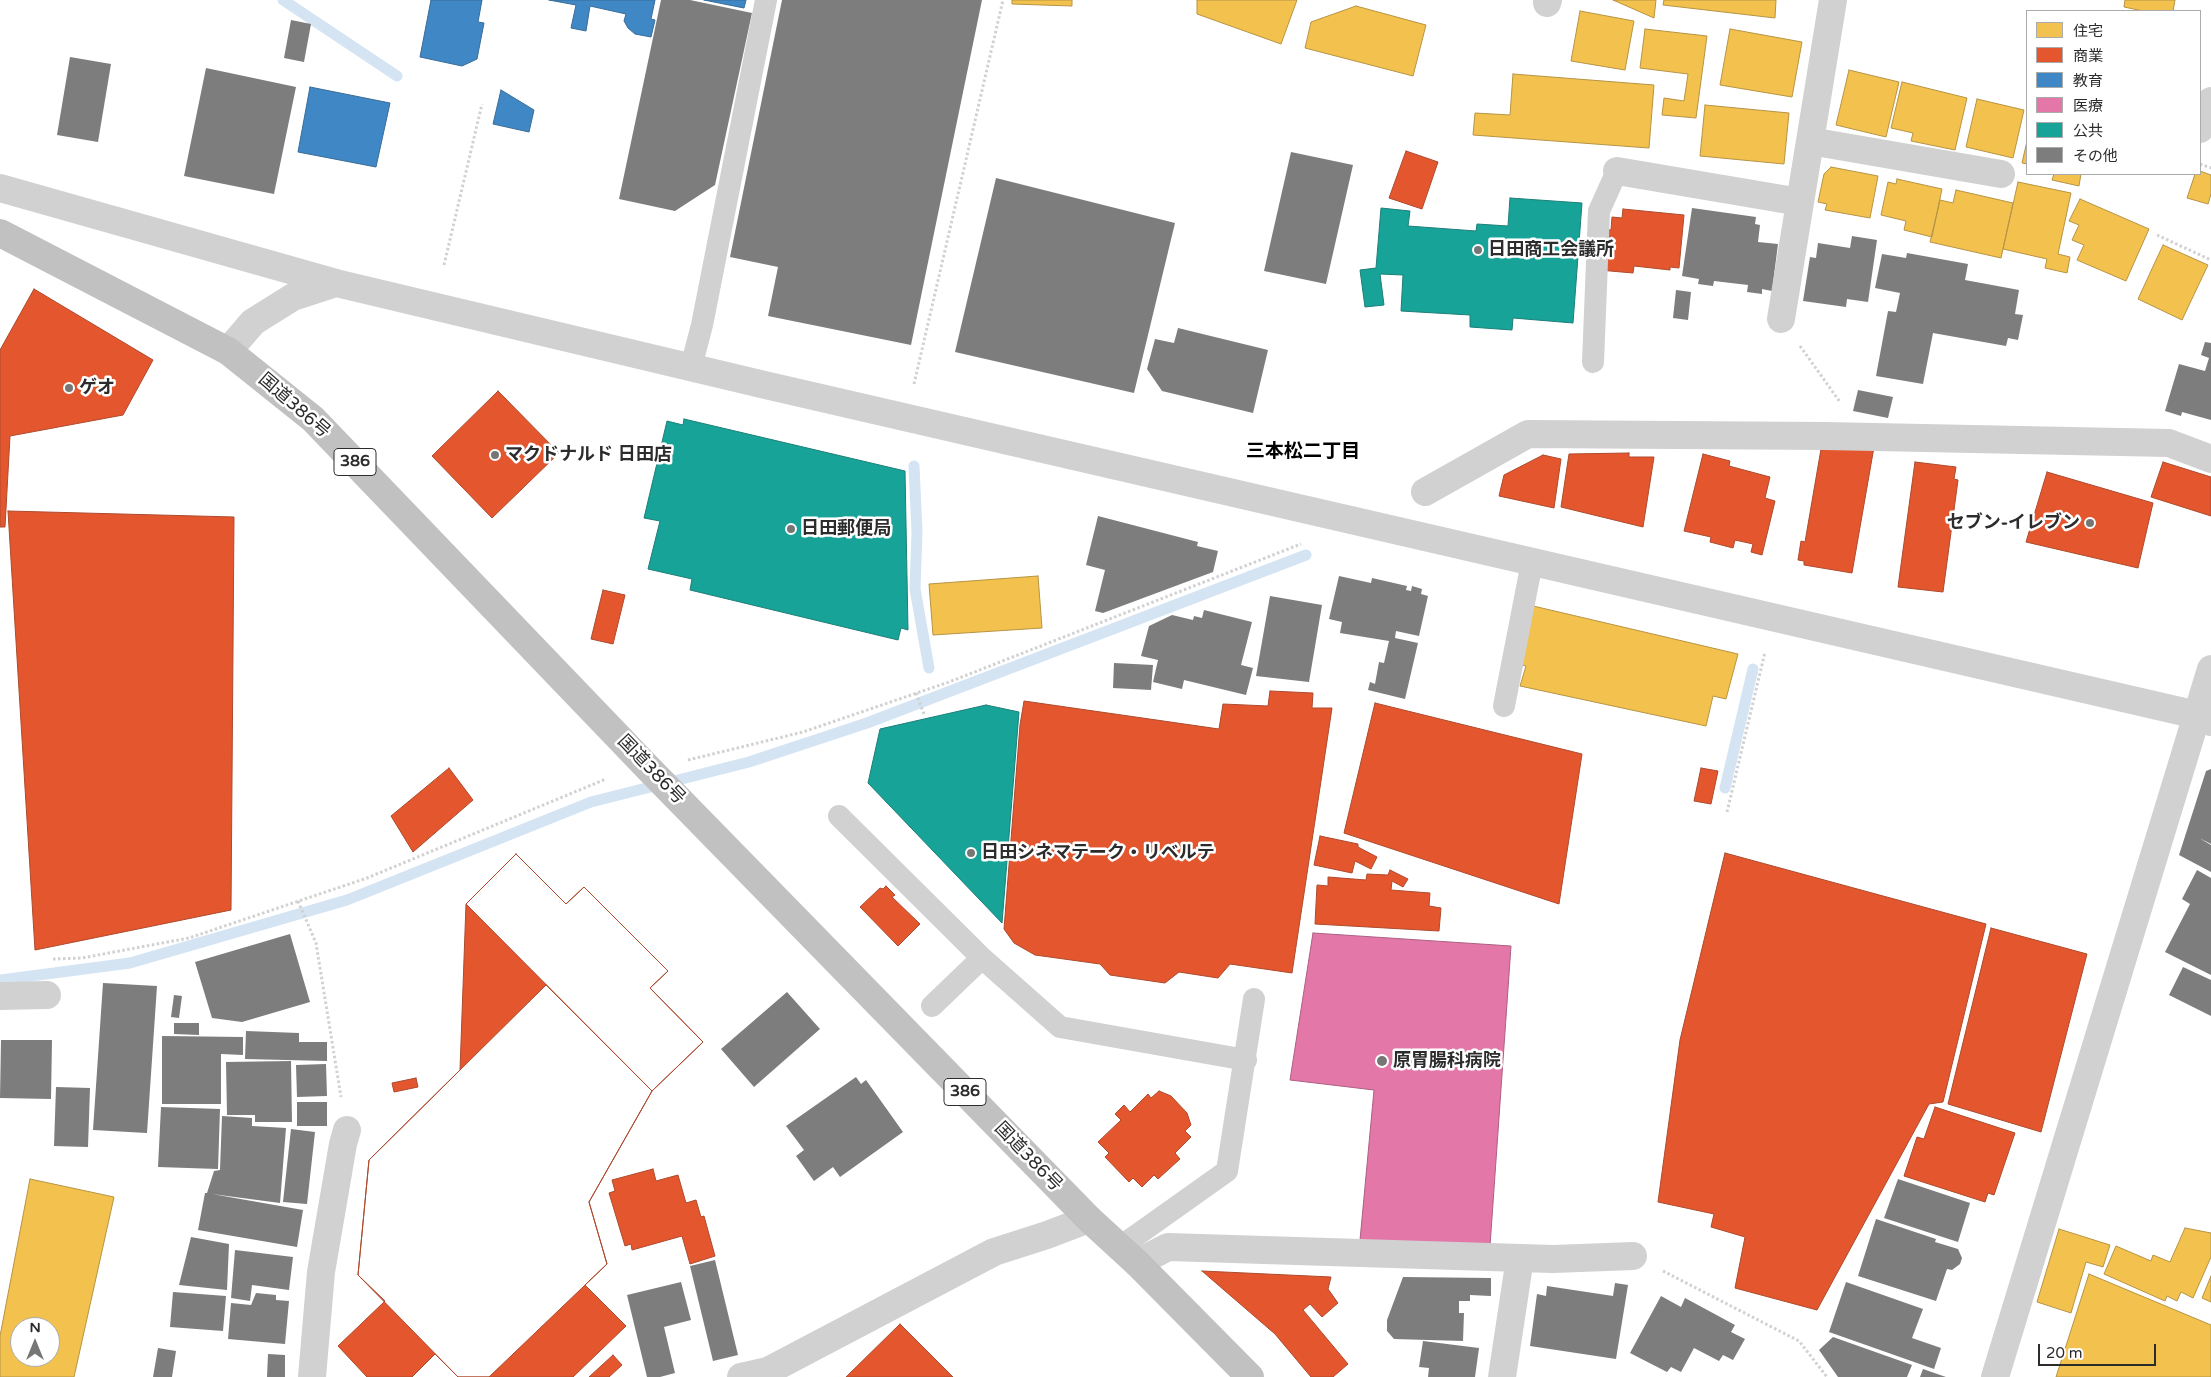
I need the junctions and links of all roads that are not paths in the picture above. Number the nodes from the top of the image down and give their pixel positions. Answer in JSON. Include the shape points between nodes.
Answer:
{"nodes":[{"id":1,"x":766,"y":0,"type":"edge"},
{"id":2,"x":1833,"y":0,"type":"edge"},
{"id":3,"x":2211,"y":101,"type":"edge"},
{"id":4,"x":2201,"y":126,"type":"edge"},
{"id":5,"x":1810,"y":141,"type":"junction"},
{"id":6,"x":1617,"y":171,"type":"joint"},
{"id":7,"x":2001,"y":174,"type":"dead end"},
{"id":8,"x":0,"y":188,"type":"edge"},
{"id":9,"x":1800,"y":202,"type":"junction"},
{"id":10,"x":0,"y":233,"type":"edge"},
{"id":11,"x":336,"y":282,"type":"junction"},
{"id":12,"x":1781,"y":319,"type":"road end"},
{"id":13,"x":228,"y":351,"type":"junction"},
{"id":14,"x":1593,"y":362,"type":"dead end"},
{"id":15,"x":691,"y":367,"type":"junction"},
{"id":16,"x":2211,"y":459,"type":"edge"},
{"id":17,"x":1425,"y":492,"type":"dead end"},
{"id":18,"x":1532,"y":562,"type":"junction"},
{"id":19,"x":2211,"y":669,"type":"edge"},
{"id":20,"x":1504,"y":706,"type":"dead end"},
{"id":21,"x":2204,"y":718,"type":"edge"},
{"id":22,"x":839,"y":816,"type":"dead end"},
{"id":23,"x":982,"y":958,"type":"junction"},
{"id":24,"x":0,"y":996,"type":"edge"},
{"id":25,"x":47,"y":996,"type":"dead end"},
{"id":26,"x":1254,"y":999,"type":"dead end"},
{"id":27,"x":932,"y":1006,"type":"dead end"},
{"id":28,"x":1246,"y":1060,"type":"junction"},
{"id":29,"x":347,"y":1130,"type":"road end"},
{"id":30,"x":1089,"y":1219,"type":"junction"},
{"id":31,"x":1128,"y":1255,"type":"junction"},
{"id":32,"x":1633,"y":1256,"type":"road end"},
{"id":33,"x":1520,"y":1258,"type":"junction"},
{"id":34,"x":312,"y":1377,"type":"edge"},
{"id":35,"x":741,"y":1377,"type":"edge"},
{"id":36,"x":1250,"y":1377,"type":"edge"},
{"id":37,"x":1502,"y":1377,"type":"edge"},
{"id":38,"x":1995,"y":1377,"type":"edge"}],
"edges":[{"from":1,"to":15,"type":"lane"},
{"from":2,"to":5,"type":"street"},
{"from":3,"to":4,"type":"street"},
{"from":5,"to":7,"type":"street"},
{"from":5,"to":9,"type":"street"},
{"from":6,"to":9,"type":"street"},
{"from":6,"to":14,"type":"lane","via":[[1599,211]]},
{"from":8,"to":11,"type":"street"},
{"from":9,"to":12,"type":"street"},
{"from":10,"to":13,"type":"highway","name":"国道386号","number":"386"},
{"from":11,"to":13,"type":"street","via":[[293,297],[253,322]]},
{"from":11,"to":15,"type":"street"},
{"from":13,"to":30,"type":"highway","name":"国道386号","number":"386","via":[[312,419]]},
{"from":15,"to":18,"type":"street"},
{"from":16,"to":17,"type":"street","via":[[2169,443],[1864,436],[1528,434]]},
{"from":18,"to":20,"type":"lane"},
{"from":18,"to":21,"type":"street"},
{"from":19,"to":21,"type":"street"},
{"from":21,"to":38,"type":"street"},
{"from":22,"to":23,"type":"lane"},
{"from":23,"to":27,"type":"lane"},
{"from":23,"to":28,"type":"lane","via":[[1060,1027]]},
{"from":24,"to":25,"type":"street"},
{"from":26,"to":28,"type":"lane"},
{"from":28,"to":31,"type":"lane","via":[[1228,1171]]},
{"from":29,"to":34,"type":"street","via":[[321,1272]]},
{"from":30,"to":31,"type":"highway","name":"国道386号","number":"386"},
{"from":30,"to":35,"type":"street","via":[[994,1252],[768,1371]]},
{"from":31,"to":33,"type":"street","via":[[1168,1247]]},
{"from":31,"to":36,"type":"highway","name":"国道386号","number":"386"},
{"from":32,"to":33,"type":"street"},
{"from":33,"to":37,"type":"street"}]}
